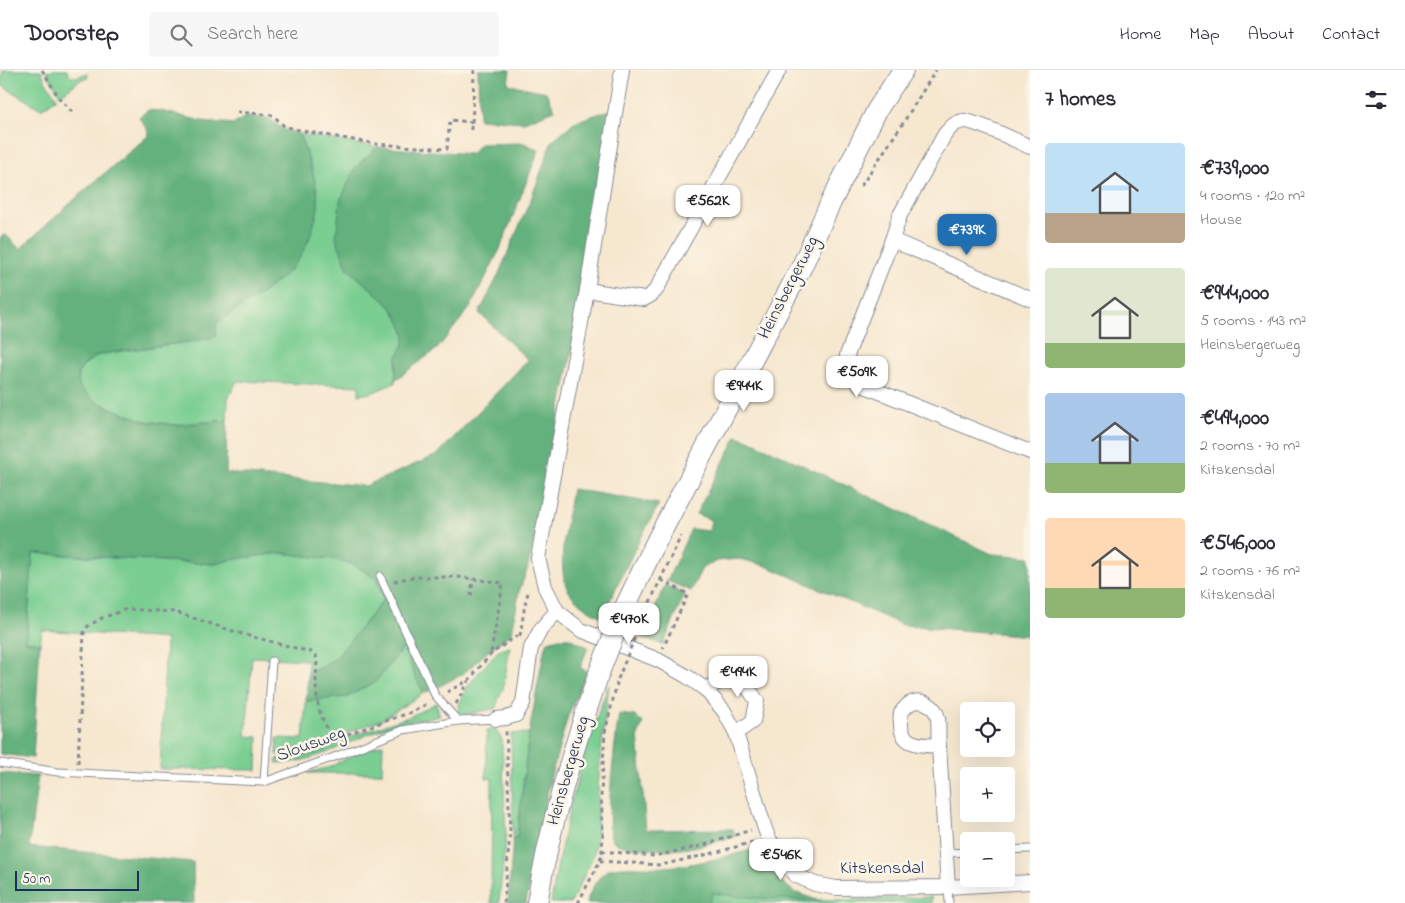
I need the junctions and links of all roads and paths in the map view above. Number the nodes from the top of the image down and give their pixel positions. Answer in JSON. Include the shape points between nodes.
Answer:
{"nodes":[{"id":1,"x":42,"y":70,"type":"edge"},
{"id":2,"x":474,"y":70,"type":"edge"},
{"id":3,"x":622,"y":70,"type":"edge"},
{"id":4,"x":779,"y":70,"type":"edge"},
{"id":5,"x":902,"y":70,"type":"edge"},
{"id":6,"x":237,"y":112,"type":"dead end"},
{"id":7,"x":73,"y":113,"type":"dead end"},
{"id":8,"x":472,"y":122,"type":"junction"},
{"id":9,"x":470,"y":134,"type":"dead end"},
{"id":10,"x":1030,"y":147,"type":"edge"},
{"id":11,"x":892,"y":240,"type":"junction"},
{"id":12,"x":587,"y":290,"type":"junction"},
{"id":13,"x":1030,"y":299,"type":"edge"},
{"id":14,"x":1030,"y":452,"type":"edge"},
{"id":15,"x":380,"y":576,"type":"dead end"},
{"id":16,"x":474,"y":579,"type":"junction"},
{"id":17,"x":661,"y":580,"type":"dead end"},
{"id":18,"x":384,"y":584,"type":"junction"},
{"id":19,"x":471,"y":596,"type":"dead end"},
{"id":20,"x":557,"y":611,"type":"junction"},
{"id":21,"x":643,"y":617,"type":"dead end"},
{"id":22,"x":520,"y":634,"type":"dead end"},
{"id":23,"x":491,"y":654,"type":"junction"},
{"id":24,"x":658,"y":660,"type":"junction"},
{"id":25,"x":272,"y":661,"type":"dead end"},
{"id":26,"x":469,"y":680,"type":"junction"},
{"id":27,"x":705,"y":689,"type":"junction"},
{"id":28,"x":437,"y":698,"type":"junction"},
{"id":29,"x":451,"y":714,"type":"junction"},
{"id":30,"x":496,"y":719,"type":"joint"},
{"id":31,"x":458,"y":721,"type":"junction"},
{"id":32,"x":736,"y":733,"type":"junction"},
{"id":33,"x":335,"y":740,"type":"junction"},
{"id":34,"x":938,"y":746,"type":"dead end"},
{"id":35,"x":266,"y":757,"type":"junction"},
{"id":36,"x":0,"y":763,"type":"edge"},
{"id":37,"x":78,"y":773,"type":"junction"},
{"id":38,"x":264,"y":782,"type":"junction"},
{"id":39,"x":766,"y":831,"type":"junction"},
{"id":40,"x":1030,"y":849,"type":"edge"},
{"id":41,"x":1015,"y":850,"type":"edge"},
{"id":42,"x":602,"y":851,"type":"junction"},
{"id":43,"x":960,"y":852,"type":"edge"},
{"id":44,"x":946,"y":853,"type":"junction"},
{"id":45,"x":600,"y":861,"type":"junction"},
{"id":46,"x":1030,"y":882,"type":"edge"},
{"id":47,"x":948,"y":887,"type":"junction"},
{"id":48,"x":537,"y":903,"type":"edge"},
{"id":49,"x":578,"y":903,"type":"edge"},
{"id":50,"x":949,"y":903,"type":"edge"}],
"edges":[{"from":1,"to":7,"type":"path"},
{"from":2,"to":8,"type":"path"},
{"from":3,"to":12,"type":"street"},
{"from":4,"to":12,"type":"street","via":[[656,290],[644,299]]},
{"from":5,"to":48,"type":"main road","name":"Heinsbergerweg","bridge":true,"via":[[878,110],[802,266],[625,607],[578,734],[553,821]]},
{"from":6,"to":8,"type":"path","via":[[273,115],[284,126],[376,144],[447,149],[450,120]]},
{"from":8,"to":9,"type":"path"},
{"from":10,"to":11,"type":"street","via":[[975,124],[965,121],[954,124],[900,215]]},
{"from":11,"to":13,"type":"street"},
{"from":11,"to":14,"type":"street","via":[[847,355],[849,373],[860,384]]},
{"from":12,"to":20,"type":"street","via":[[538,558],[545,587]]},
{"from":15,"to":18,"type":"lane"},
{"from":16,"to":18,"type":"path","via":[[413,577]]},
{"from":16,"to":19,"type":"path"},
{"from":16,"to":23,"type":"path","via":[[503,583]]},
{"from":17,"to":24,"type":"path","via":[[688,594]]},
{"from":18,"to":28,"type":"lane"},
{"from":20,"to":24,"type":"street","via":[[581,630]]},
{"from":20,"to":30,"type":"street","name":"Slousweg","via":[[531,648],[523,704],[516,715]]},
{"from":21,"to":42,"type":"path","name":"Heinsbergerweg","bridge":true,"via":[[618,679],[605,732]]},
{"from":22,"to":23,"type":"path"},
{"from":23,"to":26,"type":"path"},
{"from":24,"to":27,"type":"street","name":"Kitskensdal"},
{"from":25,"to":35,"type":"lane"},
{"from":26,"to":28,"type":"path"},
{"from":26,"to":29,"type":"path"},
{"from":27,"to":32,"type":"street","name":"Kitskensdal","via":[[724,711]]},
{"from":27,"to":32,"type":"street","via":[[723,680],[744,682],[757,701],[753,720]]},
{"from":28,"to":29,"type":"lane"},
{"from":28,"to":33,"type":"path","via":[[412,712]]},
{"from":29,"to":31,"type":"lane"},
{"from":30,"to":31,"type":"lane","name":"Slousweg"},
{"from":31,"to":38,"type":"lane","name":"Slousweg","via":[[403,730]]},
{"from":32,"to":39,"type":"street","name":"Kitskensdal"},
{"from":33,"to":35,"type":"path","via":[[302,754]]},
{"from":33,"to":37,"type":"path","via":[[318,706],[318,662],[311,652],[175,612],[127,609],[102,618],[84,632]]},
{"from":34,"to":44,"type":"street","name":"Kitskensdal"},
{"from":35,"to":38,"type":"lane"},
{"from":36,"to":37,"type":"lane","name":"Slousweg"},
{"from":37,"to":38,"type":"lane","name":"Slousweg"},
{"from":39,"to":42,"type":"path","via":[[654,856]]},
{"from":39,"to":45,"type":"path","via":[[718,852],[661,865]]},
{"from":39,"to":47,"type":"street","name":"Kitskensdal","via":[[782,860],[795,875],[815,884],[836,888]]},
{"from":40,"to":41,"type":"lane"},
{"from":42,"to":45,"type":"path","name":"Heinsbergerweg"},
{"from":43,"to":44,"type":"lane"},
{"from":44,"to":47,"type":"street","name":"Kitskensdal"},
{"from":45,"to":49,"type":"path","name":"Heinsbergerweg"},
{"from":46,"to":47,"type":"street","name":"Kitskensdal"},
{"from":47,"to":50,"type":"lane"}]}
